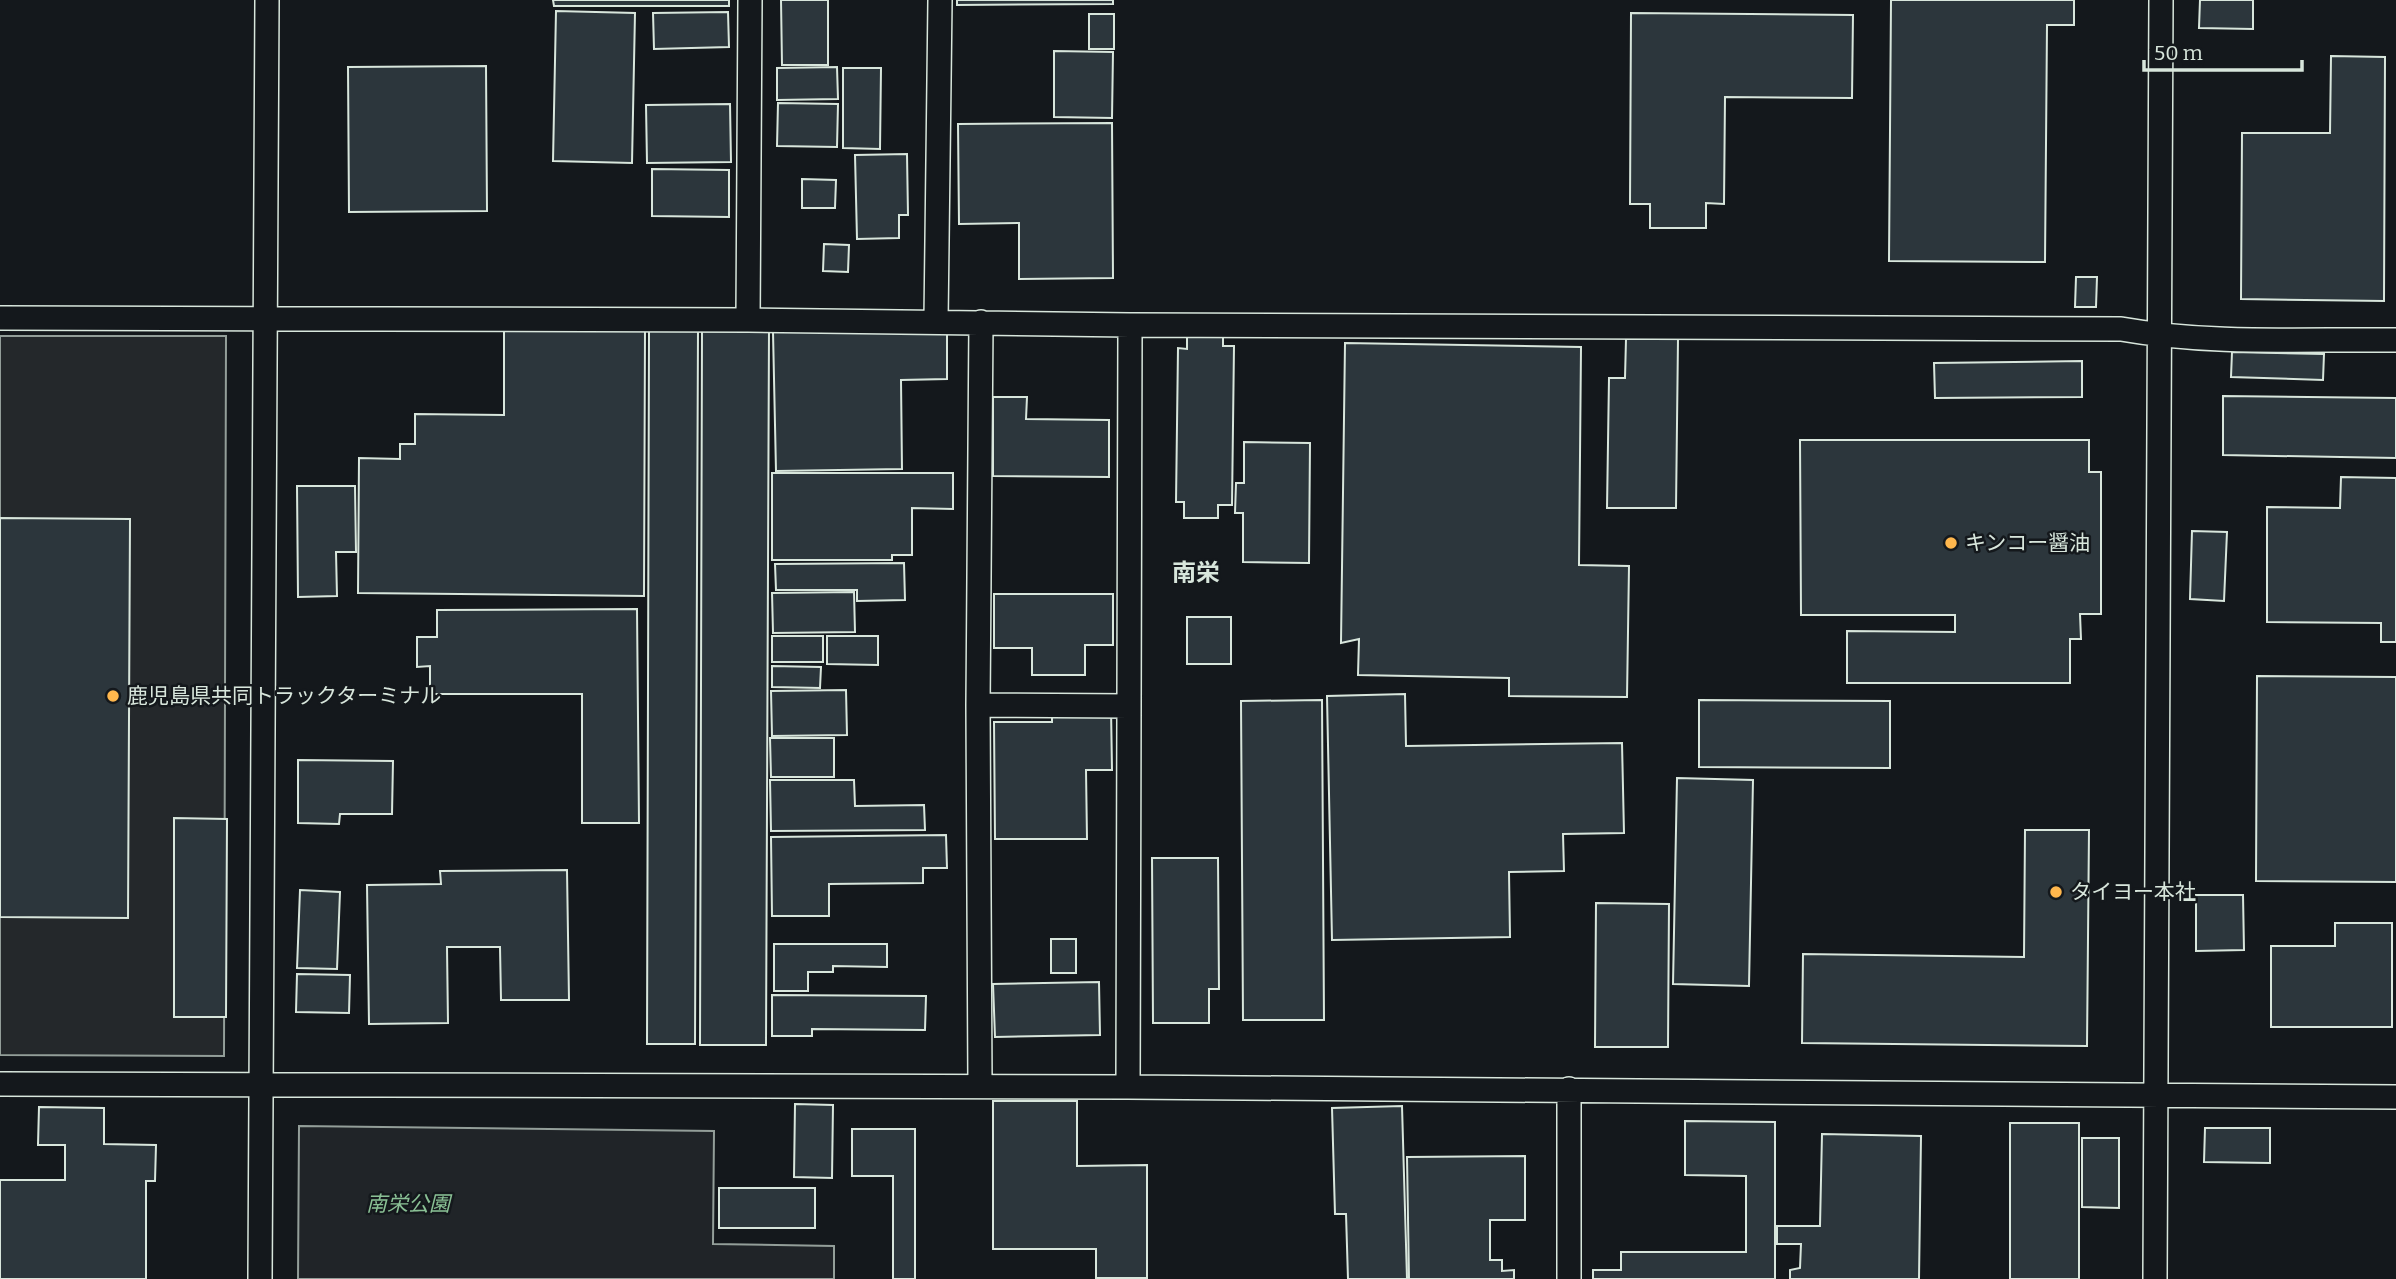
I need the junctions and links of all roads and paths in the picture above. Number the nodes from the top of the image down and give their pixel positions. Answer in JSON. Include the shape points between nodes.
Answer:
{"nodes":[{"id":1,"x":267,"y":0,"type":"edge"},
{"id":2,"x":751,"y":0,"type":"edge"},
{"id":3,"x":940,"y":0,"type":"edge"},
{"id":4,"x":2161,"y":0,"type":"edge"},
{"id":5,"x":0,"y":318,"type":"edge"},
{"id":6,"x":265,"y":320,"type":"junction"},
{"id":7,"x":748,"y":320,"type":"junction"},
{"id":8,"x":936,"y":321,"type":"junction"},
{"id":9,"x":981,"y":322,"type":"junction"},
{"id":10,"x":1130,"y":326,"type":"junction"},
{"id":11,"x":2159,"y":335,"type":"junction"},
{"id":12,"x":2396,"y":340,"type":"edge"},
{"id":13,"x":978,"y":705,"type":"junction"},
{"id":14,"x":1129,"y":706,"type":"junction"},
{"id":15,"x":0,"y":1084,"type":"edge"},
{"id":16,"x":261,"y":1086,"type":"junction"},
{"id":17,"x":980,"y":1086,"type":"junction"},
{"id":18,"x":1128,"y":1087,"type":"junction"},
{"id":19,"x":1569,"y":1089,"type":"junction"},
{"id":20,"x":2156,"y":1097,"type":"junction"},
{"id":21,"x":2396,"y":1097,"type":"edge"},
{"id":22,"x":260,"y":1279,"type":"edge"},
{"id":23,"x":1569,"y":1279,"type":"edge"},
{"id":24,"x":2155,"y":1279,"type":"edge"}],
"edges":[{"from":1,"to":6,"type":"street"},
{"from":2,"to":7,"type":"street"},
{"from":3,"to":8,"type":"street"},
{"from":4,"to":11,"type":"street"},
{"from":5,"to":6,"type":"street"},
{"from":6,"to":7,"type":"street"},
{"from":6,"to":16,"type":"street"},
{"from":7,"to":8,"type":"street"},
{"from":8,"to":9,"type":"street"},
{"from":9,"to":10,"type":"street"},
{"from":9,"to":13,"type":"street"},
{"from":10,"to":11,"type":"street","via":[[2121,328]]},
{"from":10,"to":14,"type":"street"},
{"from":11,"to":12,"type":"street"},
{"from":11,"to":20,"type":"street"},
{"from":13,"to":14,"type":"street"},
{"from":13,"to":17,"type":"street"},
{"from":14,"to":18,"type":"street"},
{"from":15,"to":16,"type":"street"},
{"from":16,"to":17,"type":"street"},
{"from":16,"to":22,"type":"street"},
{"from":17,"to":18,"type":"street"},
{"from":18,"to":19,"type":"street"},
{"from":19,"to":20,"type":"street"},
{"from":19,"to":23,"type":"street"},
{"from":20,"to":21,"type":"street"},
{"from":20,"to":24,"type":"street"}]}
